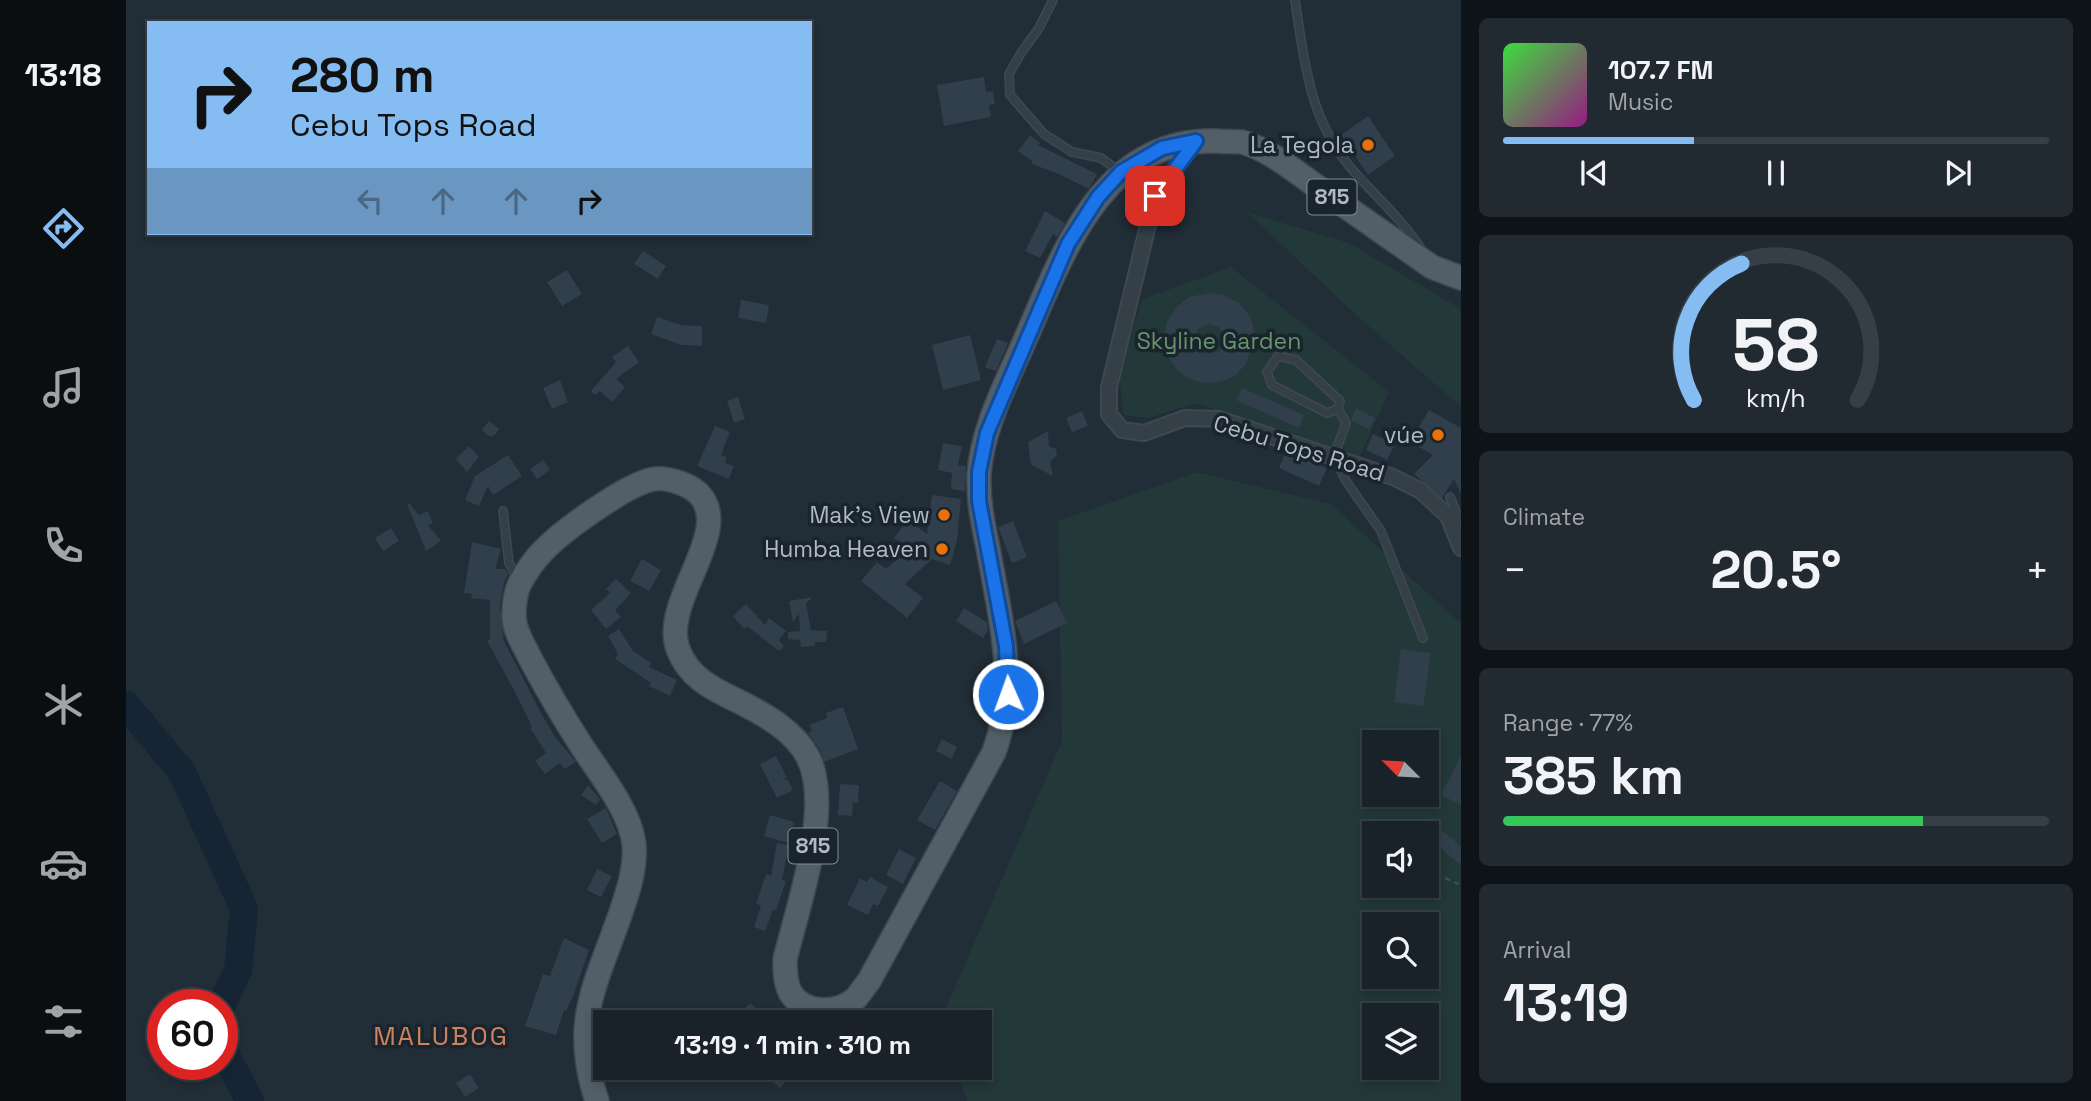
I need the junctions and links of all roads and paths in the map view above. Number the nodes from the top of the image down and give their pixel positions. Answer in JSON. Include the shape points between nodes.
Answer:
{"nodes":[{"id":1,"x":1053,"y":0,"type":"edge"},
{"id":2,"x":1295,"y":0,"type":"edge"},
{"id":3,"x":1196,"y":141,"type":"junction"},
{"id":4,"x":1121,"y":172,"type":"junction"},
{"id":5,"x":1432,"y":267,"type":"junction"},
{"id":6,"x":1461,"y":278,"type":"edge"},
{"id":7,"x":1338,"y":409,"type":"junction"},
{"id":8,"x":1334,"y":456,"type":"junction"},
{"id":9,"x":1450,"y":497,"type":"dead end"},
{"id":10,"x":503,"y":511,"type":"dead end"},
{"id":11,"x":1455,"y":516,"type":"edge"},
{"id":12,"x":1461,"y":548,"type":"edge"},
{"id":13,"x":520,"y":583,"type":"junction"},
{"id":14,"x":1423,"y":638,"type":"dead end"},
{"id":15,"x":1439,"y":875,"type":"edge"},
{"id":16,"x":1461,"y":885,"type":"edge"},
{"id":17,"x":597,"y":1101,"type":"edge"}],
"edges":[{"from":1,"to":4,"type":"lane","via":[[1009,74],[1010,95],[1044,134],[1072,152],[1101,159]]},
{"from":2,"to":5,"type":"lane","via":[[1309,88],[1323,125],[1348,165],[1415,240]]},
{"from":3,"to":4,"type":"main road","number":"815","via":[[1162,148]]},
{"from":3,"to":5,"type":"main road","number":"815","via":[[1242,142],[1276,158]]},
{"from":3,"to":8,"type":"street","name":"Cebu Tops Road","via":[[1155,196],[1109,387],[1109,414],[1122,429],[1144,433],[1185,418],[1219,419]]},
{"from":4,"to":13,"type":"main road","number":"815","via":[[1098,197],[1068,244],[987,433],[979,501],[1006,646],[1008,694],[1002,730],[869,981],[849,1003],[831,1010],[809,1008],[790,992],[786,976],[785,959],[814,841],[817,797],[807,755],[767,715],[698,680],[677,646],[675,624],[710,518],[702,497],[694,489],[667,480],[656,478],[639,484],[556,538]]},
{"from":5,"to":6,"type":"main road","number":"815"},
{"from":7,"to":7,"type":"lane","via":[[1340,401],[1296,360],[1278,356],[1266,372],[1272,384],[1327,413]]},
{"from":7,"to":8,"type":"lane","via":[[1346,423]]},
{"from":8,"to":11,"type":"street","name":"Cebu Tops Road","via":[[1412,486]]},
{"from":8,"to":14,"type":"lane","via":[[1381,531]]},
{"from":9,"to":11,"type":"lane"},
{"from":10,"to":13,"type":"lane","via":[[509,564]]},
{"from":11,"to":12,"type":"street","name":"Cebu Tops Road"},
{"from":13,"to":17,"type":"main road","number":"815","via":[[514,608],[518,635],[616,798],[634,842],[634,869],[587,1010],[586,1041]]},
{"from":15,"to":16,"type":"path"}]}
